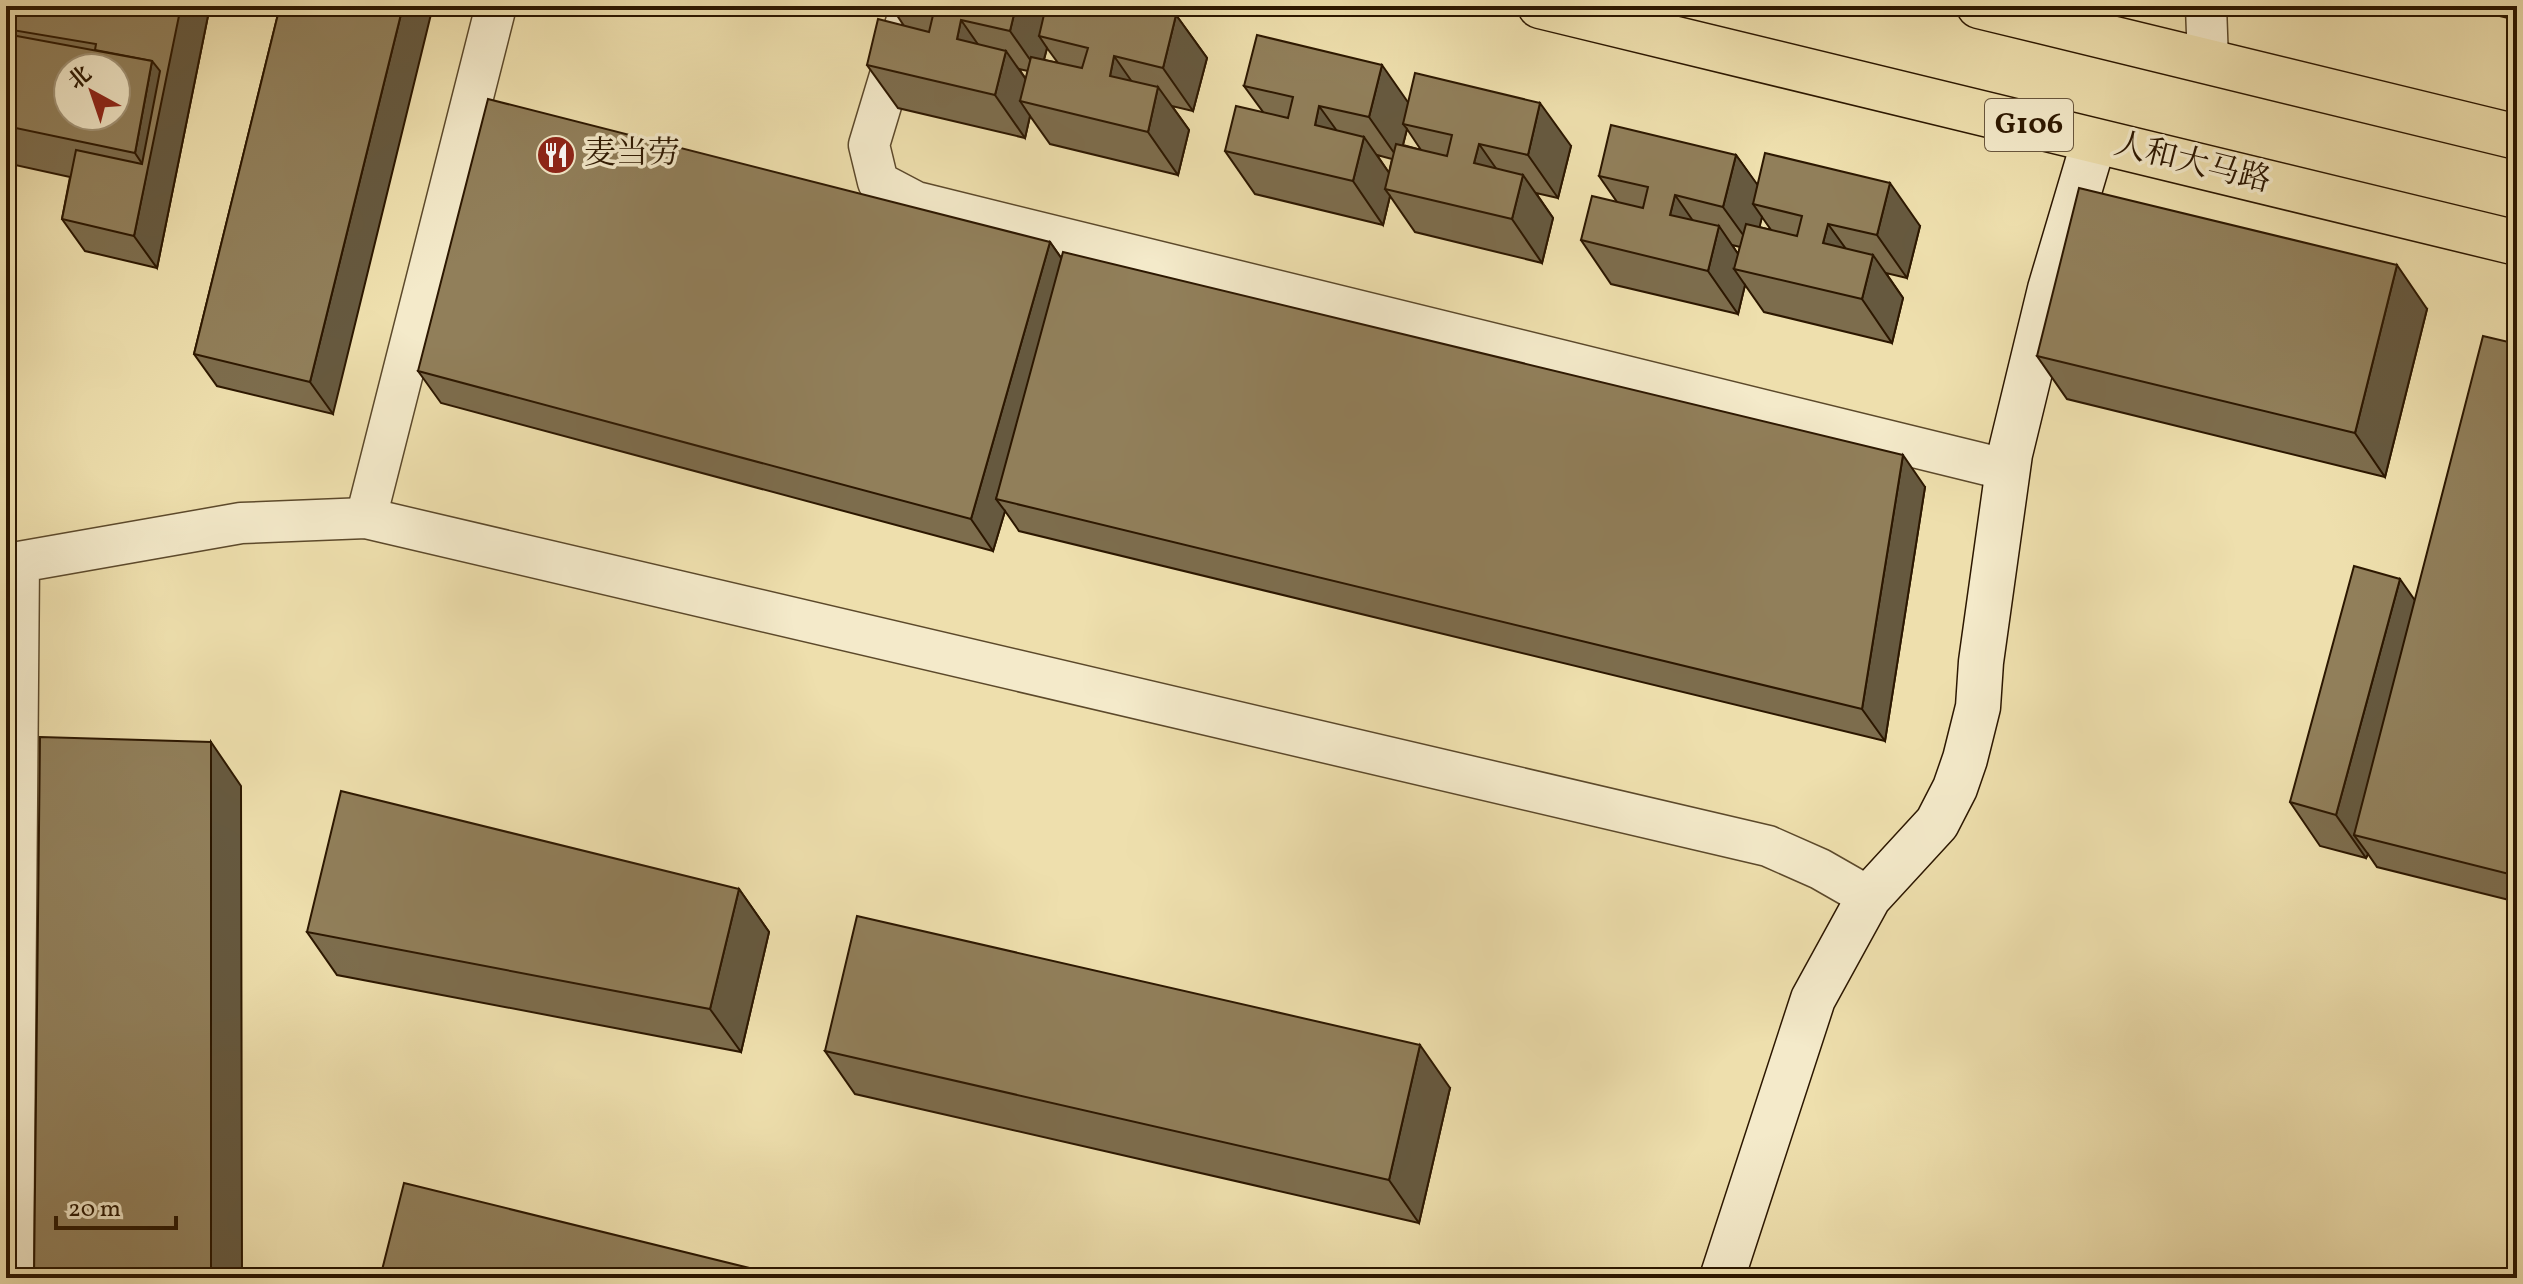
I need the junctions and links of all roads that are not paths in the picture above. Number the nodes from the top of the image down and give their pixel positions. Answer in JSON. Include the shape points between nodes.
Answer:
{"nodes":[{"id":1,"x":496,"y":6,"type":"edge"},
{"id":2,"x":911,"y":6,"type":"edge"},
{"id":3,"x":1540,"y":6,"type":"edge"},
{"id":4,"x":1979,"y":6,"type":"edge"},
{"id":5,"x":2206,"y":6,"type":"edge"},
{"id":6,"x":2208,"y":61,"type":"junction"},
{"id":7,"x":2517,"y":137,"type":"edge"},
{"id":8,"x":2094,"y":141,"type":"junction"},
{"id":9,"x":2517,"y":243,"type":"edge"},
{"id":10,"x":2008,"y":470,"type":"junction"},
{"id":11,"x":366,"y":518,"type":"junction"},
{"id":12,"x":1869,"y":897,"type":"junction"},
{"id":13,"x":13,"y":1278,"type":"edge"},
{"id":14,"x":1722,"y":1278,"type":"edge"}],
"edges":[{"from":1,"to":11,"type":"street"},
{"from":2,"to":10,"type":"street","via":[[869,145],[878,182],[916,202]]},
{"from":3,"to":8,"type":"highway","name":"人和大马路","number":"G106"},
{"from":4,"to":6,"type":"highway"},
{"from":5,"to":6,"type":"street"},
{"from":6,"to":7,"type":"highway"},
{"from":8,"to":9,"type":"highway","name":"人和大马路","number":"G106"},
{"from":8,"to":10,"type":"street","via":[[2050,289]]},
{"from":10,"to":12,"type":"street","via":[[1978,707],[1965,759],[1937,823]]},
{"from":11,"to":12,"type":"street","via":[[1768,846]]},
{"from":11,"to":13,"type":"street","via":[[241,523],[19,562]]},
{"from":12,"to":14,"type":"street","via":[[1813,999]]}]}
